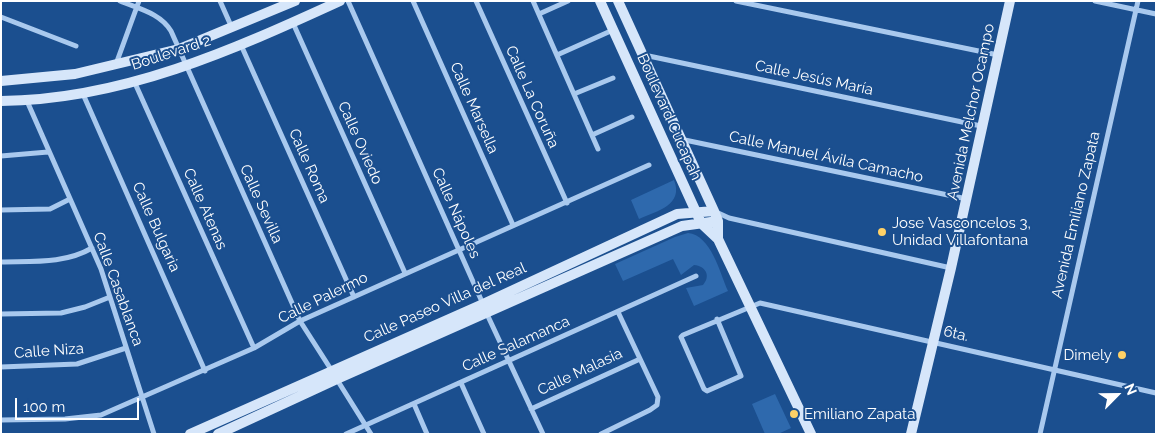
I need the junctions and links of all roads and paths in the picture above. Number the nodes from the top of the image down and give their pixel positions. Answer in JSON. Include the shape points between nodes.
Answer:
{"nodes":[{"id":1,"x":120,"y":1,"type":"edge"},
{"id":2,"x":139,"y":1,"type":"edge"},
{"id":3,"x":220,"y":1,"type":"edge"},
{"id":4,"x":295,"y":1,"type":"edge"},
{"id":5,"x":340,"y":1,"type":"edge"},
{"id":6,"x":348,"y":1,"type":"edge"},
{"id":7,"x":413,"y":1,"type":"edge"},
{"id":8,"x":476,"y":1,"type":"edge"},
{"id":9,"x":533,"y":1,"type":"edge"},
{"id":10,"x":568,"y":1,"type":"edge"},
{"id":11,"x":600,"y":1,"type":"edge"},
{"id":12,"x":618,"y":1,"type":"edge"},
{"id":13,"x":736,"y":1,"type":"edge"},
{"id":14,"x":1010,"y":1,"type":"edge"},
{"id":15,"x":1095,"y":1,"type":"edge"},
{"id":16,"x":1138,"y":1,"type":"edge"},
{"id":17,"x":284,"y":3,"type":"edge"},
{"id":18,"x":136,"y":8,"type":"junction"},
{"id":19,"x":1136,"y":10,"type":"junction"},
{"id":20,"x":539,"y":14,"type":"junction"},
{"id":21,"x":1156,"y":14,"type":"edge"},
{"id":22,"x":1,"y":17,"type":"edge"},
{"id":23,"x":293,"y":23,"type":"junction"},
{"id":24,"x":232,"y":29,"type":"junction"},
{"id":25,"x":613,"y":30,"type":"junction"},
{"id":26,"x":241,"y":45,"type":"junction"},
{"id":27,"x":76,"y":46,"type":"dead end"},
{"id":28,"x":179,"y":49,"type":"junction"},
{"id":29,"x":557,"y":55,"type":"junction"},
{"id":30,"x":642,"y":55,"type":"junction"},
{"id":31,"x":999,"y":55,"type":"junction"},
{"id":32,"x":115,"y":65,"type":"junction"},
{"id":33,"x":186,"y":67,"type":"junction"},
{"id":34,"x":613,"y":78,"type":"dead end"},
{"id":35,"x":1,"y":81,"type":"edge"},
{"id":36,"x":134,"y":81,"type":"junction"},
{"id":37,"x":83,"y":94,"type":"junction"},
{"id":38,"x":574,"y":94,"type":"junction"},
{"id":39,"x":1,"y":101,"type":"edge"},
{"id":40,"x":27,"y":101,"type":"junction"},
{"id":41,"x":632,"y":117,"type":"dead end"},
{"id":42,"x":981,"y":126,"type":"junction"},
{"id":43,"x":592,"y":135,"type":"junction"},
{"id":44,"x":680,"y":139,"type":"junction"},
{"id":45,"x":598,"y":149,"type":"dead end"},
{"id":46,"x":48,"y":152,"type":"junction"},
{"id":47,"x":1,"y":156,"type":"edge"},
{"id":48,"x":649,"y":164,"type":"dead end"},
{"id":49,"x":70,"y":199,"type":"junction"},
{"id":50,"x":967,"y":199,"type":"junction"},
{"id":51,"x":567,"y":203,"type":"junction"},
{"id":52,"x":1,"y":210,"type":"edge"},
{"id":53,"x":696,"y":212,"type":"junction"},
{"id":54,"x":716,"y":216,"type":"junction"},
{"id":55,"x":729,"y":218,"type":"junction"},
{"id":56,"x":701,"y":223,"type":"junction"},
{"id":57,"x":513,"y":225,"type":"junction"},
{"id":58,"x":718,"y":239,"type":"junction"},
{"id":59,"x":92,"y":248,"type":"junction"},
{"id":60,"x":459,"y":250,"type":"junction"},
{"id":61,"x":1,"y":262,"type":"edge"},
{"id":62,"x":951,"y":268,"type":"junction"},
{"id":63,"x":405,"y":273,"type":"junction"},
{"id":64,"x":696,"y":276,"type":"dead end"},
{"id":65,"x":110,"y":297,"type":"junction"},
{"id":66,"x":354,"y":297,"type":"junction"},
{"id":67,"x":751,"y":304,"type":"junction"},
{"id":68,"x":485,"y":309,"type":"junction"},
{"id":69,"x":618,"y":312,"type":"junction"},
{"id":70,"x":1,"y":314,"type":"edge"},
{"id":71,"x":717,"y":319,"type":"junction"},
{"id":72,"x":300,"y":321,"type":"junction"},
{"id":73,"x":933,"y":342,"type":"junction"},
{"id":74,"x":126,"y":348,"type":"junction"},
{"id":75,"x":254,"y":348,"type":"junction"},
{"id":76,"x":640,"y":359,"type":"junction"},
{"id":77,"x":509,"y":361,"type":"junction"},
{"id":78,"x":1,"y":367,"type":"edge"},
{"id":79,"x":1054,"y":369,"type":"junction"},
{"id":80,"x":205,"y":371,"type":"junction"},
{"id":81,"x":334,"y":374,"type":"junction"},
{"id":82,"x":461,"y":383,"type":"junction"},
{"id":83,"x":1156,"y":393,"type":"edge"},
{"id":84,"x":143,"y":398,"type":"junction"},
{"id":85,"x":414,"y":404,"type":"junction"},
{"id":86,"x":531,"y":409,"type":"junction"},
{"id":87,"x":1,"y":420,"type":"edge"},
{"id":88,"x":366,"y":424,"type":"junction"},
{"id":89,"x":154,"y":434,"type":"edge"},
{"id":90,"x":190,"y":434,"type":"edge"},
{"id":91,"x":218,"y":434,"type":"edge"},
{"id":92,"x":346,"y":434,"type":"edge"},
{"id":93,"x":371,"y":434,"type":"edge"},
{"id":94,"x":427,"y":434,"type":"edge"},
{"id":95,"x":484,"y":434,"type":"edge"},
{"id":96,"x":543,"y":434,"type":"edge"},
{"id":97,"x":601,"y":434,"type":"edge"},
{"id":98,"x":811,"y":434,"type":"edge"},
{"id":99,"x":911,"y":434,"type":"edge"},
{"id":100,"x":1040,"y":434,"type":"edge"}],
"edges":[{"from":1,"to":18,"type":"street","name":"Calle Sevilla"},
{"from":2,"to":18,"type":"street"},
{"from":3,"to":24,"type":"street"},
{"from":4,"to":17,"type":"main road","name":"Boulevard 2"},
{"from":5,"to":23,"type":"main road","name":"Boulevard 2"},
{"from":6,"to":60,"type":"street","name":"Calle Nápoles"},
{"from":7,"to":57,"type":"street","name":"Calle Marsella"},
{"from":8,"to":51,"type":"street","name":"Calle La Coruña"},
{"from":9,"to":20,"type":"street"},
{"from":10,"to":20,"type":"street"},
{"from":11,"to":25,"type":"main road","name":"Boulevard Cucapah"},
{"from":12,"to":30,"type":"main road","name":"Boulevard Cucapah"},
{"from":13,"to":31,"type":"street"},
{"from":14,"to":31,"type":"main road","name":"Avenida Melchor Ocampo"},
{"from":15,"to":19,"type":"street"},
{"from":16,"to":19,"type":"street","name":"Avenida Emiliano Zapata"},
{"from":17,"to":24,"type":"main road","name":"Boulevard 2"},
{"from":18,"to":28,"type":"street","name":"Calle Sevilla","via":[[165,21]]},
{"from":18,"to":32,"type":"street"},
{"from":19,"to":21,"type":"street"},
{"from":19,"to":79,"type":"street","name":"Avenida Emiliano Zapata"},
{"from":20,"to":29,"type":"street"},
{"from":22,"to":27,"type":"street"},
{"from":23,"to":26,"type":"main road","name":"Boulevard 2"},
{"from":23,"to":63,"type":"street","name":"Calle Oviedo"},
{"from":24,"to":28,"type":"main road","name":"Boulevard 2"},
{"from":25,"to":29,"type":"street"},
{"from":25,"to":53,"type":"main road","name":"Boulevard Cucapah"},
{"from":26,"to":33,"type":"main road","name":"Boulevard 2"},
{"from":26,"to":66,"type":"street","name":"Calle Roma"},
{"from":28,"to":32,"type":"main road","name":"Boulevard 2"},
{"from":28,"to":33,"type":"street","name":"Calle Sevilla"},
{"from":29,"to":38,"type":"street"},
{"from":30,"to":42,"type":"street","name":"Calle Jesús María"},
{"from":30,"to":44,"type":"main road","name":"Boulevard Cucapah"},
{"from":31,"to":42,"type":"main road","name":"Avenida Melchor Ocampo"},
{"from":32,"to":35,"type":"main road","name":"Boulevard 2","via":[[75,74]]},
{"from":33,"to":36,"type":"main road","name":"Boulevard 2"},
{"from":33,"to":72,"type":"street","name":"Calle Sevilla"},
{"from":34,"to":38,"type":"street"},
{"from":36,"to":37,"type":"main road","name":"Boulevard 2"},
{"from":36,"to":75,"type":"street","name":"Calle Atenas"},
{"from":37,"to":40,"type":"main road","name":"Boulevard 2"},
{"from":37,"to":80,"type":"street","name":"Calle Bulgaria"},
{"from":38,"to":43,"type":"street"},
{"from":39,"to":40,"type":"main road","name":"Boulevard 2"},
{"from":40,"to":46,"type":"street","name":"Calle Casablanca"},
{"from":41,"to":43,"type":"street"},
{"from":42,"to":50,"type":"main road","name":"Avenida Melchor Ocampo"},
{"from":43,"to":45,"type":"street"},
{"from":44,"to":50,"type":"street","name":"Calle Manuel Ávila Camacho"},
{"from":44,"to":54,"type":"main road","name":"Boulevard Cucapah"},
{"from":46,"to":47,"type":"street"},
{"from":46,"to":49,"type":"street","name":"Calle Casablanca"},
{"from":48,"to":51,"type":"street","name":"Calle Palermo"},
{"from":49,"to":52,"type":"street","via":[[50,209]]},
{"from":49,"to":59,"type":"street","name":"Calle Casablanca"},
{"from":50,"to":62,"type":"main road","name":"Avenida Melchor Ocampo"},
{"from":51,"to":57,"type":"street","name":"Calle Palermo"},
{"from":53,"to":54,"type":"main road","name":"Calle Paseo Villa del Real"},
{"from":53,"to":56,"type":"main road","name":"Boulevard Cucapah"},
{"from":53,"to":68,"type":"main road","name":"Calle Paseo Villa del Real","via":[[677,214]]},
{"from":54,"to":55,"type":"street"},
{"from":54,"to":55,"type":"street"},
{"from":54,"to":56,"type":"main road","name":"Calle Paseo Villa del Real"},
{"from":54,"to":58,"type":"main road","name":"Boulevard Cucapah"},
{"from":55,"to":62,"type":"street"},
{"from":56,"to":58,"type":"main road","name":"Boulevard Cucapah"},
{"from":56,"to":68,"type":"main road","name":"Calle Paseo Villa del Real","via":[[682,226]]},
{"from":57,"to":60,"type":"street","name":"Calle Palermo"},
{"from":58,"to":67,"type":"main road","name":"Boulevard Cucapah"},
{"from":59,"to":61,"type":"street","via":[[77,256],[50,261]]},
{"from":59,"to":65,"type":"street","name":"Calle Casablanca"},
{"from":60,"to":63,"type":"street","name":"Calle Palermo"},
{"from":60,"to":68,"type":"street","name":"Calle Nápoles"},
{"from":62,"to":73,"type":"main road","name":"Avenida Melchor Ocampo"},
{"from":63,"to":66,"type":"street","name":"Calle Palermo"},
{"from":64,"to":69,"type":"street","name":"Calle Salamanca"},
{"from":65,"to":70,"type":"street","via":[[61,313]]},
{"from":65,"to":74,"type":"street","name":"Calle Casablanca"},
{"from":66,"to":72,"type":"street","name":"Calle Palermo"},
{"from":67,"to":71,"type":"street"},
{"from":67,"to":73,"type":"street","name":"6ta.","via":[[768,304]]},
{"from":67,"to":98,"type":"main road","name":"Boulevard Cucapah"},
{"from":68,"to":77,"type":"street","name":"Calle Nápoles"},
{"from":68,"to":81,"type":"main road","name":"Calle Paseo Villa del Real"},
{"from":69,"to":76,"type":"street"},
{"from":69,"to":77,"type":"street","name":"Calle Salamanca"},
{"from":71,"to":71,"type":"street","via":[[741,376],[706,391],[681,337]]},
{"from":72,"to":75,"type":"street","name":"Calle Palermo"},
{"from":72,"to":81,"type":"street","name":"Calle Sevilla"},
{"from":73,"to":79,"type":"street","name":"6ta."},
{"from":73,"to":99,"type":"main road","name":"Avenida Melchor Ocampo"},
{"from":74,"to":78,"type":"street","name":"Calle Niza","via":[[77,364]]},
{"from":74,"to":84,"type":"street","name":"Calle Casablanca"},
{"from":75,"to":80,"type":"street","name":"Calle Palermo"},
{"from":76,"to":86,"type":"street","name":"Calle Malasia"},
{"from":76,"to":97,"type":"street","via":[[658,397],[657,405]]},
{"from":77,"to":82,"type":"street","name":"Calle Salamanca"},
{"from":77,"to":86,"type":"street","name":"Calle Nápoles"},
{"from":79,"to":83,"type":"street","name":"6ta."},
{"from":79,"to":100,"type":"street","name":"Avenida Emiliano Zapata"},
{"from":80,"to":84,"type":"street","name":"Calle Palermo"},
{"from":81,"to":88,"type":"street","name":"Calle Sevilla"},
{"from":81,"to":90,"type":"main road","name":"Calle Paseo Villa del Real"},
{"from":81,"to":91,"type":"main road","name":"Calle Paseo Villa del Real"},
{"from":82,"to":85,"type":"street","name":"Calle Salamanca"},
{"from":82,"to":95,"type":"street"},
{"from":84,"to":87,"type":"street","name":"Calle Palermo","via":[[101,415]]},
{"from":84,"to":89,"type":"street","name":"Calle Casablanca"},
{"from":85,"to":88,"type":"street","name":"Calle Salamanca"},
{"from":85,"to":94,"type":"street"},
{"from":86,"to":96,"type":"street","name":"Calle Nápoles"},
{"from":88,"to":92,"type":"street","name":"Calle Salamanca"},
{"from":88,"to":93,"type":"street","name":"Calle Sevilla"}]}
